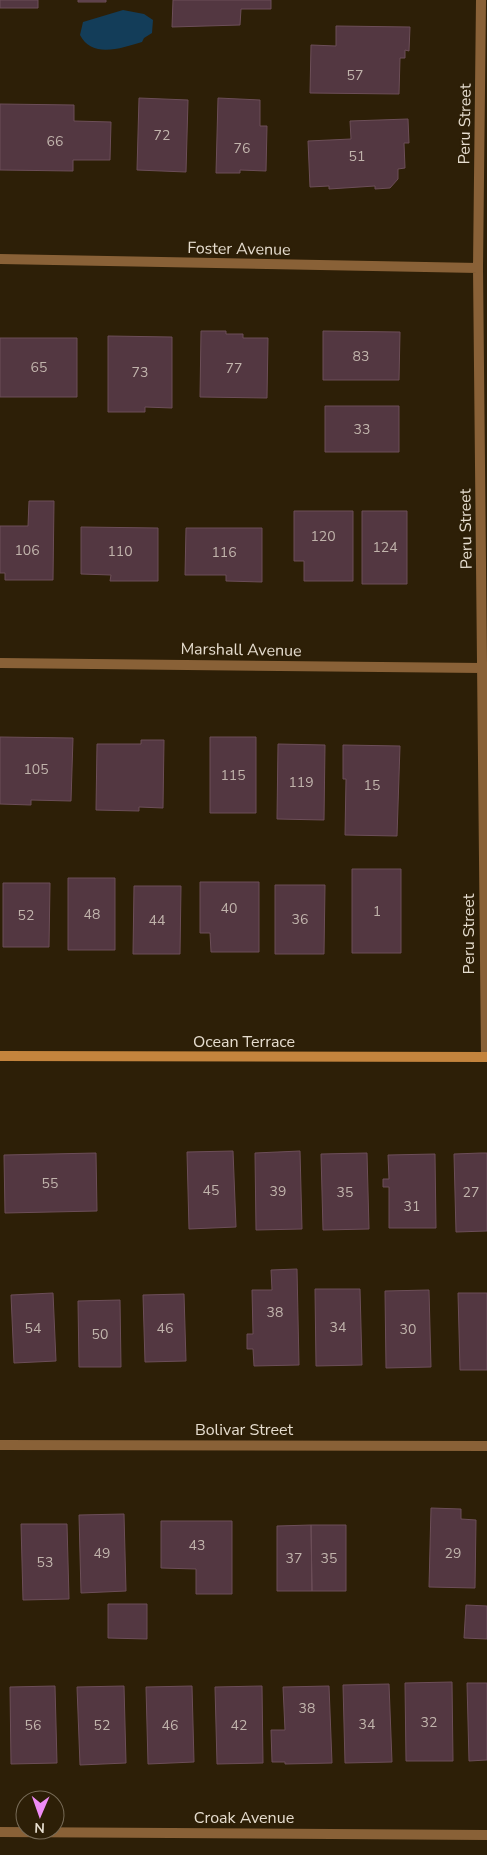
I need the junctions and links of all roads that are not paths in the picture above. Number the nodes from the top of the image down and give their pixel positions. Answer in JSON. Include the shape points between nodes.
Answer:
{"nodes":[{"id":1,"x":481,"y":0,"type":"edge"},
{"id":2,"x":0,"y":260,"type":"edge"},
{"id":3,"x":478,"y":268,"type":"junction"},
{"id":4,"x":0,"y":662,"type":"edge"},
{"id":5,"x":482,"y":668,"type":"junction"},
{"id":6,"x":0,"y":1056,"type":"edge"},
{"id":7,"x":486,"y":1057,"type":"edge"},
{"id":8,"x":0,"y":1445,"type":"edge"},
{"id":9,"x":487,"y":1446,"type":"edge"},
{"id":10,"x":0,"y":1832,"type":"edge"},
{"id":11,"x":487,"y":1835,"type":"edge"}],
"edges":[{"from":1,"to":3,"type":"street","name":"Peru Street"},
{"from":2,"to":3,"type":"street","name":"Foster Avenue"},
{"from":3,"to":5,"type":"street","name":"Peru Street"},
{"from":4,"to":5,"type":"street","name":"Marshall Avenue"},
{"from":5,"to":7,"type":"street","name":"Peru Street"},
{"from":6,"to":7,"type":"street","name":"Ocean Terrace"},
{"from":8,"to":9,"type":"street","name":"Bolivar Street"},
{"from":10,"to":11,"type":"street","name":"Croak Avenue"}]}
